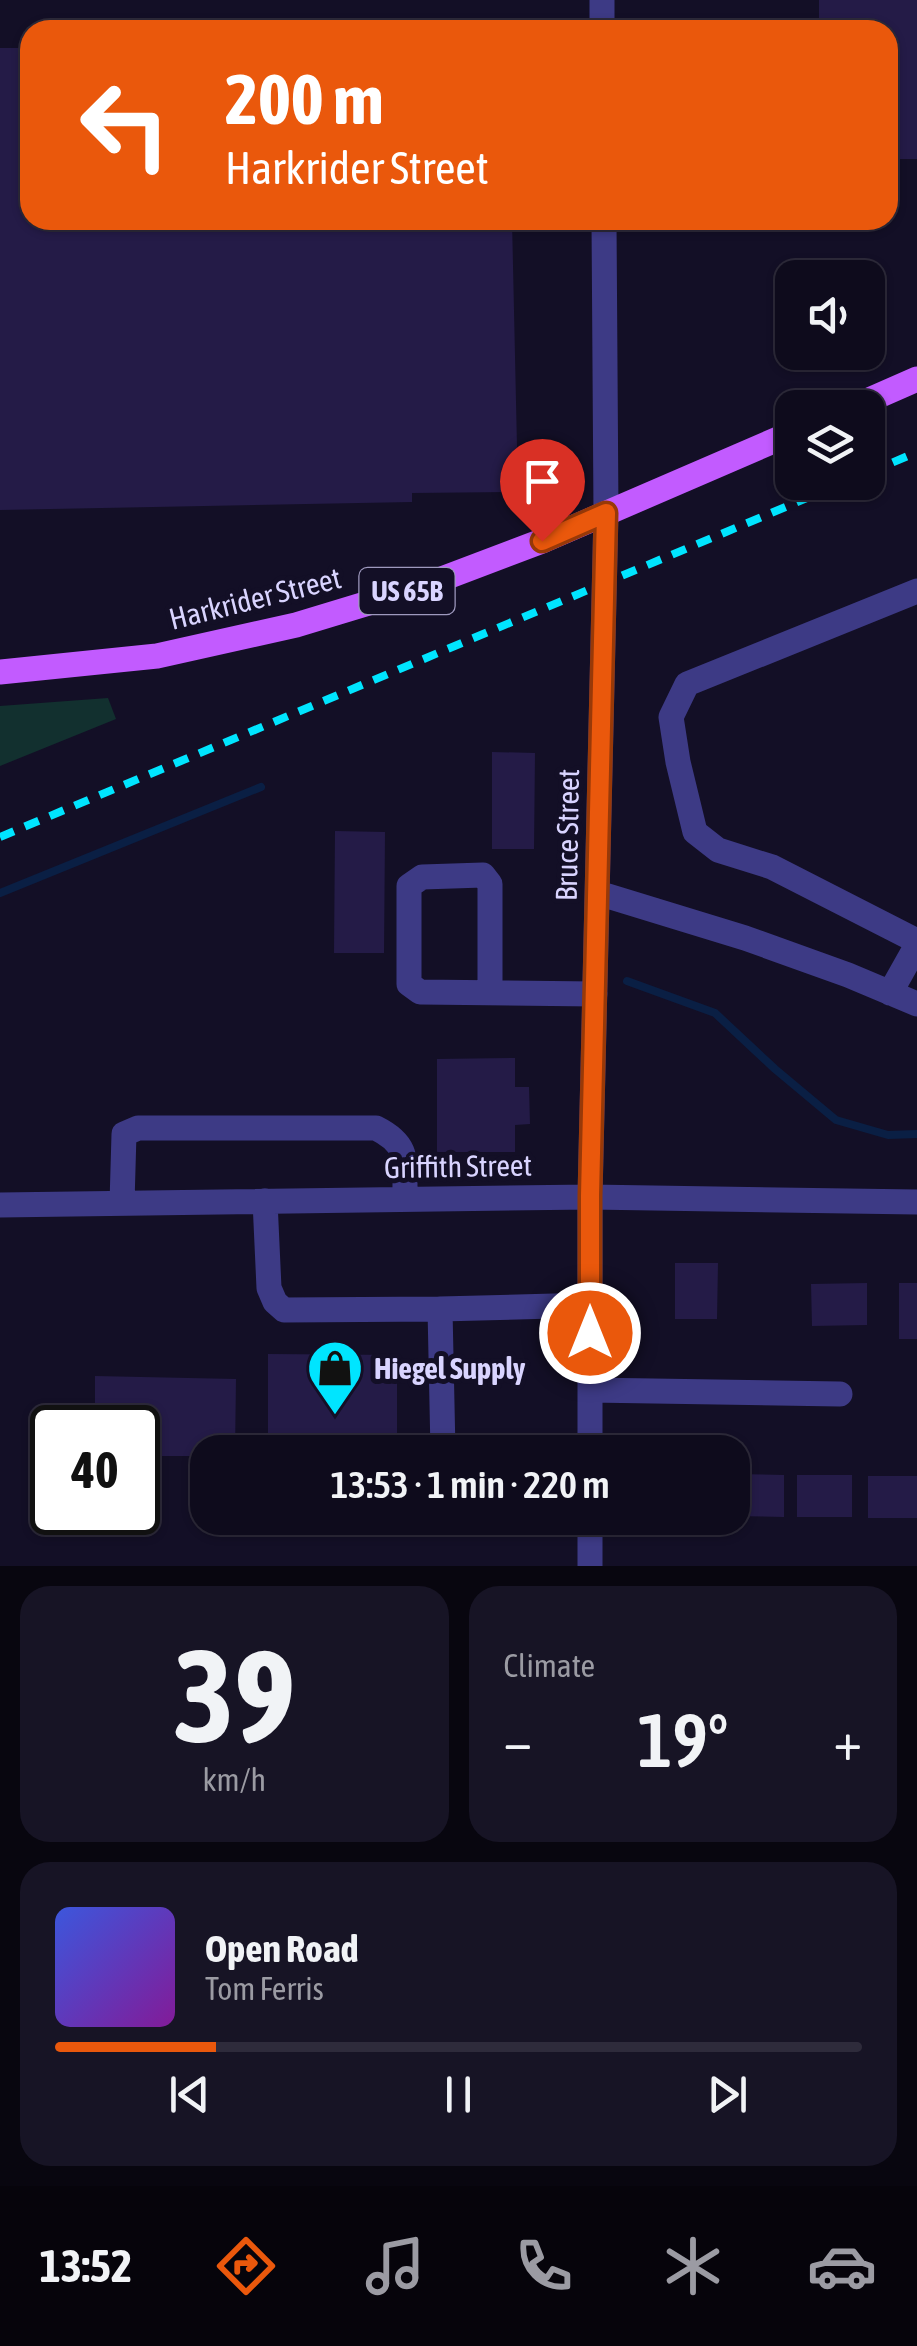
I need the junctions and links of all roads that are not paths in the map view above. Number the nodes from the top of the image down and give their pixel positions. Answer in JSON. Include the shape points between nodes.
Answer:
{"nodes":[{"id":1,"x":604,"y":230,"type":"edge"},
{"id":2,"x":917,"y":379,"type":"edge"},
{"id":3,"x":885,"y":393,"type":"edge"},
{"id":4,"x":775,"y":440,"type":"edge"},
{"id":5,"x":606,"y":513,"type":"junction"},
{"id":6,"x":917,"y":591,"type":"edge"},
{"id":7,"x":0,"y":672,"type":"edge"},
{"id":8,"x":598,"y":893,"type":"junction"},
{"id":9,"x":917,"y":943,"type":"edge"},
{"id":10,"x":490,"y":993,"type":"junction"},
{"id":11,"x":890,"y":993,"type":"junction"},
{"id":12,"x":596,"y":994,"type":"junction"},
{"id":13,"x":917,"y":1004,"type":"edge"},
{"id":14,"x":590,"y":1196,"type":"junction"},
{"id":15,"x":405,"y":1199,"type":"junction"},
{"id":16,"x":265,"y":1201,"type":"junction"},
{"id":17,"x":917,"y":1202,"type":"edge"},
{"id":18,"x":122,"y":1203,"type":"junction"},
{"id":19,"x":0,"y":1205,"type":"edge"},
{"id":20,"x":590,"y":1305,"type":"junction"},
{"id":21,"x":440,"y":1309,"type":"junction"},
{"id":22,"x":590,"y":1390,"type":"junction"},
{"id":23,"x":840,"y":1394,"type":"dead end"},
{"id":24,"x":443,"y":1435,"type":"edge"},
{"id":25,"x":590,"y":1435,"type":"edge"},
{"id":26,"x":590,"y":1535,"type":"edge"},
{"id":27,"x":590,"y":1566,"type":"edge"}],
"edges":[{"from":1,"to":5,"type":"street","name":"Bruce Street"},
{"from":2,"to":3,"type":"main road"},
{"from":4,"to":5,"type":"main road","name":"Harkrider Street","number":"US 65B"},
{"from":5,"to":7,"type":"main road","name":"Harkrider Street","number":"US 65B","via":[[418,588],[296,625],[157,656]]},
{"from":5,"to":8,"type":"street","name":"Bruce Street"},
{"from":6,"to":9,"type":"street","via":[[687,684],[671,717],[695,832],[718,850],[772,868]]},
{"from":8,"to":11,"type":"street","via":[[746,938]]},
{"from":8,"to":12,"type":"street","name":"Bruce Street"},
{"from":9,"to":11,"type":"street"},
{"from":10,"to":10,"type":"street","via":[[420,992],[409,984],[410,886],[422,877],[483,875],[490,884]]},
{"from":10,"to":12,"type":"street"},
{"from":11,"to":13,"type":"street"},
{"from":12,"to":14,"type":"street","name":"Bruce Street"},
{"from":14,"to":15,"type":"street","name":"Griffith Street"},
{"from":14,"to":17,"type":"street","name":"Griffith Street"},
{"from":14,"to":20,"type":"street","name":"Bruce Street"},
{"from":15,"to":16,"type":"street","name":"Griffith Street"},
{"from":15,"to":18,"type":"street","via":[[403,1150],[376,1128],[138,1128],[124,1134]]},
{"from":16,"to":18,"type":"street","name":"Griffith Street"},
{"from":16,"to":21,"type":"street","via":[[269,1288],[284,1310]]},
{"from":18,"to":19,"type":"street","name":"Griffith Street"},
{"from":20,"to":21,"type":"street"},
{"from":20,"to":22,"type":"street","name":"Bruce Street"},
{"from":21,"to":24,"type":"street"},
{"from":22,"to":23,"type":"street"},
{"from":22,"to":25,"type":"street","name":"Bruce Street"},
{"from":26,"to":27,"type":"street"}]}
